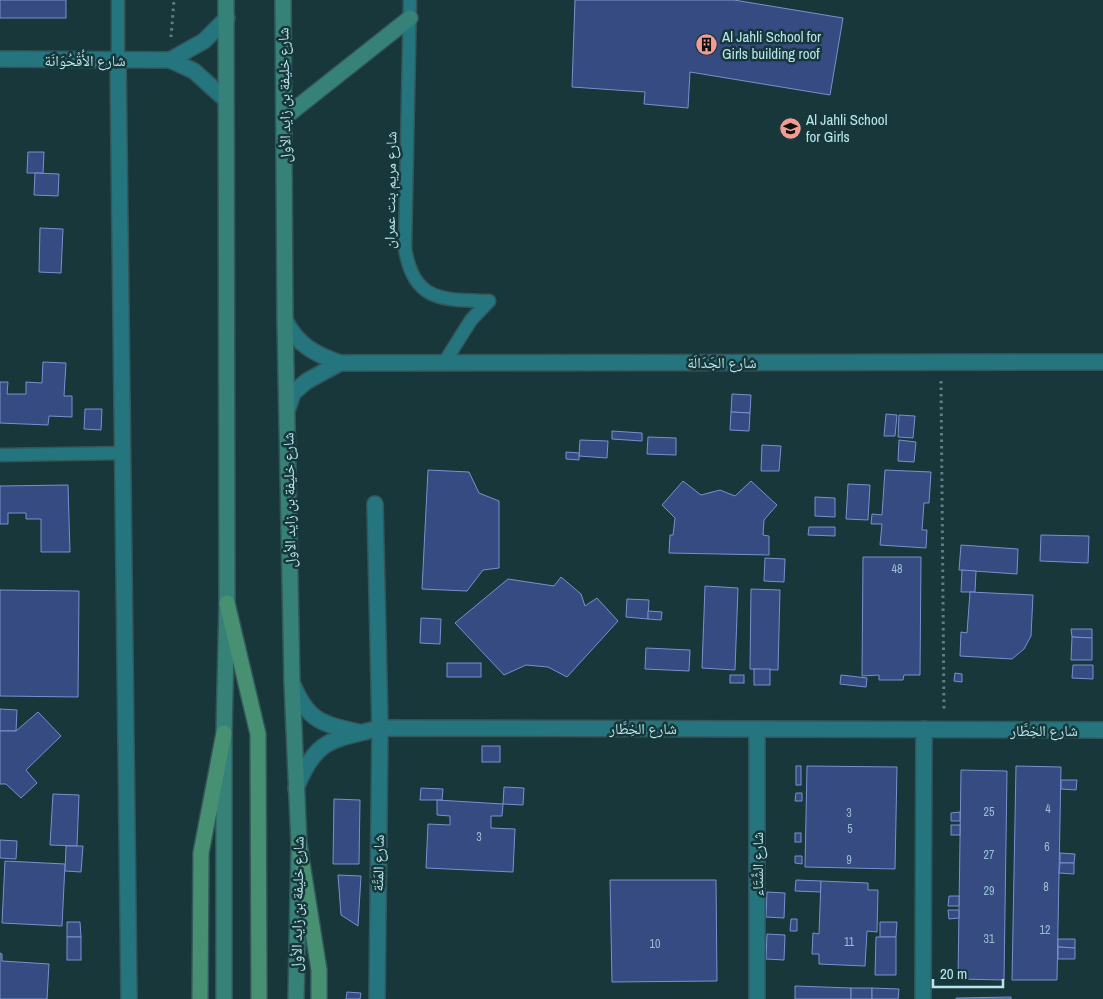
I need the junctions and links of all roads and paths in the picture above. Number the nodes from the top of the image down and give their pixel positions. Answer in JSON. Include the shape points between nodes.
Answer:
{"nodes":[{"id":1,"x":118,"y":0,"type":"edge"},
{"id":2,"x":174,"y":0,"type":"edge"},
{"id":3,"x":226,"y":0,"type":"edge"},
{"id":4,"x":283,"y":0,"type":"edge"},
{"id":5,"x":410,"y":0,"type":"edge"},
{"id":6,"x":227,"y":18,"type":"junction"},
{"id":7,"x":410,"y":18,"type":"junction"},
{"id":8,"x":0,"y":59,"type":"edge"},
{"id":9,"x":118,"y":60,"type":"junction"},
{"id":10,"x":170,"y":60,"type":"junction"},
{"id":11,"x":225,"y":99,"type":"junction"},
{"id":12,"x":285,"y":117,"type":"junction"},
{"id":13,"x":285,"y":320,"type":"junction"},
{"id":14,"x":940,"y":361,"type":"junction"},
{"id":15,"x":1103,"y":362,"type":"edge"},
{"id":16,"x":340,"y":363,"type":"junction"},
{"id":17,"x":444,"y":363,"type":"junction"},
{"id":18,"x":288,"y":408,"type":"junction"},
{"id":19,"x":124,"y":453,"type":"junction"},
{"id":20,"x":0,"y":455,"type":"edge"},
{"id":21,"x":375,"y":504,"type":"dead end"},
{"id":22,"x":227,"y":603,"type":"junction"},
{"id":23,"x":292,"y":683,"type":"junction"},
{"id":24,"x":380,"y":728,"type":"junction"},
{"id":25,"x":757,"y":729,"type":"junction"},
{"id":26,"x":924,"y":729,"type":"junction"},
{"id":27,"x":944,"y":729,"type":"junction"},
{"id":28,"x":1103,"y":730,"type":"edge"},
{"id":29,"x":362,"y":732,"type":"junction"},
{"id":30,"x":224,"y":733,"type":"junction"},
{"id":31,"x":296,"y":788,"type":"junction"},
{"id":32,"x":299,"y":844,"type":"junction"},
{"id":33,"x":129,"y":999,"type":"edge"},
{"id":34,"x":200,"y":999,"type":"edge"},
{"id":35,"x":224,"y":999,"type":"edge"},
{"id":36,"x":259,"y":999,"type":"edge"},
{"id":37,"x":296,"y":999,"type":"edge"},
{"id":38,"x":319,"y":999,"type":"edge"},
{"id":39,"x":377,"y":999,"type":"edge"},
{"id":40,"x":757,"y":999,"type":"edge"},
{"id":41,"x":923,"y":999,"type":"edge"}],
"edges":[{"from":1,"to":9,"type":"lane"},
{"from":2,"to":10,"type":"path"},
{"from":3,"to":6,"type":"main road"},
{"from":4,"to":12,"type":"main road","name":"شارع خليفة بن زايد الأول"},
{"from":5,"to":7,"type":"lane","name":"شارع مريم بنت عمران"},
{"from":6,"to":10,"type":"street","via":[[204,41]]},
{"from":6,"to":11,"type":"main road"},
{"from":7,"to":12,"type":"main road"},
{"from":7,"to":17,"type":"lane","name":"شارع مريم بنت عمران","via":[[405,248],[408,267],[418,284],[434,296],[489,301],[466,326]]},
{"from":8,"to":9,"type":"street","name":"شارع الأُقْحُوَانَة"},
{"from":9,"to":10,"type":"street","name":"شارع الأُقْحُوَانَة"},
{"from":9,"to":19,"type":"street"},
{"from":10,"to":11,"type":"street","via":[[194,71]]},
{"from":11,"to":22,"type":"main road"},
{"from":12,"to":13,"type":"main road","name":"شارع خليفة بن زايد الأول"},
{"from":13,"to":16,"type":"street","name":"شارع الجَدَالَة","via":[[292,334],[306,347]]},
{"from":13,"to":18,"type":"main road","name":"شارع خليفة بن زايد الأول"},
{"from":14,"to":15,"type":"street","name":"شارع الجَدَالَة"},
{"from":14,"to":17,"type":"street","name":"شارع الجَدَالَة"},
{"from":14,"to":27,"type":"path"},
{"from":16,"to":17,"type":"street","name":"شارع الجَدَالَة"},
{"from":16,"to":18,"type":"street","name":"شارع الجَدَالَة","via":[[307,381],[293,393]]},
{"from":18,"to":23,"type":"main road","name":"شارع خليفة بن زايد الأول"},
{"from":19,"to":20,"type":"lane"},
{"from":19,"to":33,"type":"street"},
{"from":21,"to":24,"type":"street","name":"شارع المَتَّة"},
{"from":22,"to":30,"type":"main road"},
{"from":22,"to":36,"type":"main road","via":[[258,734]]},
{"from":23,"to":29,"type":"street","name":"شارع الخِطَّار","via":[[309,714],[322,723]]},
{"from":23,"to":31,"type":"main road","name":"شارع خليفة بن زايد الأول"},
{"from":24,"to":25,"type":"street","name":"شارع الخِطَّار"},
{"from":24,"to":29,"type":"street","name":"شارع الخِطَّار"},
{"from":24,"to":39,"type":"street","name":"شارع المَتَّة"},
{"from":25,"to":26,"type":"street","name":"شارع الخِطَّار"},
{"from":25,"to":40,"type":"street","name":"شارع الشِّتَاء"},
{"from":26,"to":27,"type":"street","name":"شارع الخِطَّار"},
{"from":26,"to":41,"type":"street"},
{"from":27,"to":28,"type":"street","name":"شارع الخِطَّار"},
{"from":29,"to":31,"type":"street","name":"شارع الخِطَّار","via":[[339,738],[314,752]]},
{"from":30,"to":34,"type":"main road","via":[[201,853]]},
{"from":30,"to":35,"type":"main road"},
{"from":31,"to":32,"type":"main road","name":"شارع خليفة بن زايد الأول"},
{"from":32,"to":37,"type":"main road","name":"شارع خليفة بن زايد الأول"},
{"from":32,"to":38,"type":"main road","via":[[319,970]]}]}
